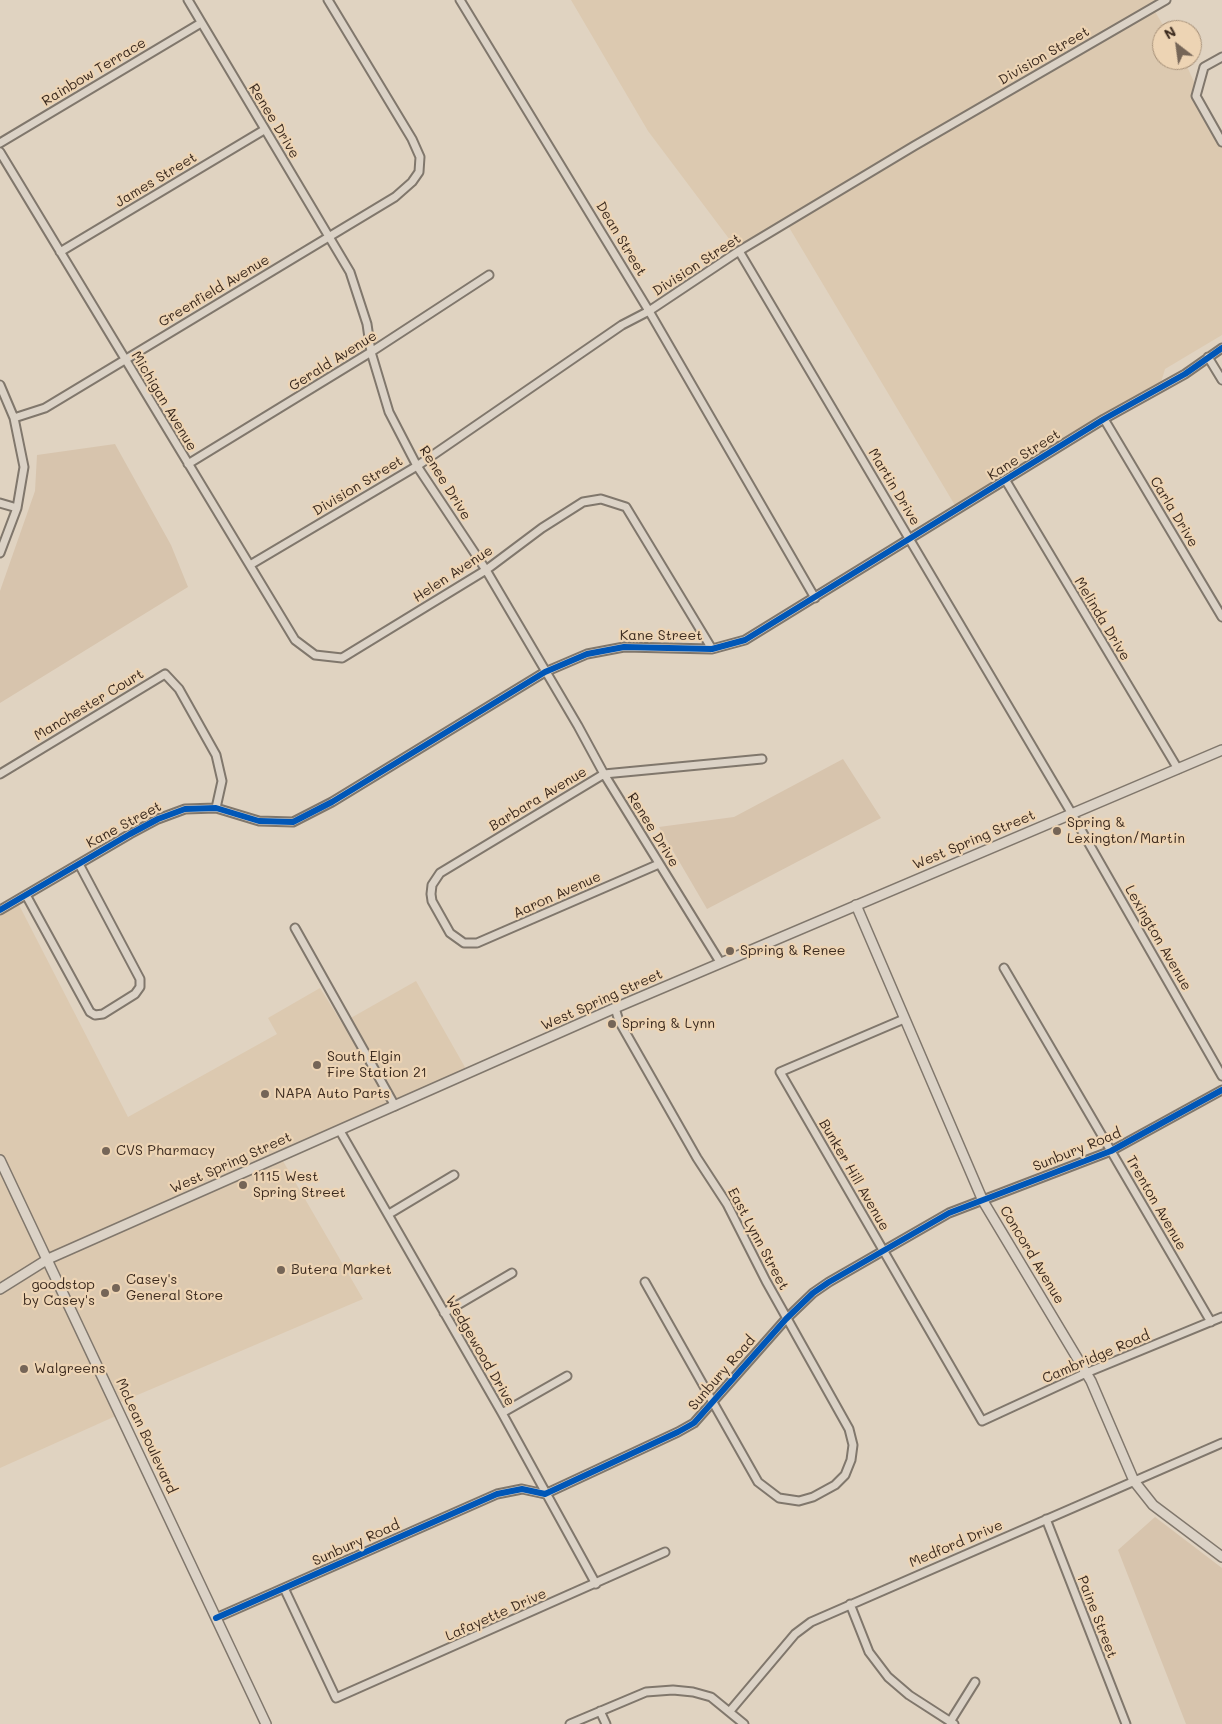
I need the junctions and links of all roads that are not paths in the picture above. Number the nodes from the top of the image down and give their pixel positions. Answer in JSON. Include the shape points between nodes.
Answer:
{"nodes":[{"id":1,"x":188,"y":0,"type":"edge"},
{"id":2,"x":328,"y":0,"type":"edge"},
{"id":3,"x":460,"y":0,"type":"edge"},
{"id":4,"x":1166,"y":0,"type":"edge"},
{"id":5,"x":201,"y":23,"type":"junction"},
{"id":6,"x":1222,"y":57,"type":"edge"},
{"id":7,"x":264,"y":130,"type":"junction"},
{"id":8,"x":1222,"y":142,"type":"edge"},
{"id":9,"x":0,"y":144,"type":"edge"},
{"id":10,"x":0,"y":152,"type":"edge"},
{"id":11,"x":329,"y":236,"type":"junction"},
{"id":12,"x":739,"y":251,"type":"junction"},
{"id":13,"x":60,"y":252,"type":"junction"},
{"id":14,"x":489,"y":275,"type":"dead end"},
{"id":15,"x":649,"y":311,"type":"junction"},
{"id":16,"x":1222,"y":348,"type":"edge"},
{"id":17,"x":371,"y":352,"type":"junction"},
{"id":18,"x":1208,"y":357,"type":"junction"},
{"id":19,"x":124,"y":360,"type":"junction"},
{"id":20,"x":1222,"y":380,"type":"edge"},
{"id":21,"x":0,"y":385,"type":"edge"},
{"id":22,"x":14,"y":418,"type":"junction"},
{"id":23,"x":1104,"y":419,"type":"junction"},
{"id":24,"x":188,"y":464,"type":"junction"},
{"id":25,"x":417,"y":466,"type":"junction"},
{"id":26,"x":1006,"y":481,"type":"junction"},
{"id":27,"x":0,"y":503,"type":"edge"},
{"id":28,"x":17,"y":508,"type":"junction"},
{"id":29,"x":910,"y":538,"type":"junction"},
{"id":30,"x":0,"y":553,"type":"edge"},
{"id":31,"x":250,"y":565,"type":"junction"},
{"id":32,"x":486,"y":570,"type":"junction"},
{"id":33,"x":815,"y":598,"type":"junction"},
{"id":34,"x":1222,"y":617,"type":"edge"},
{"id":35,"x":712,"y":649,"type":"junction"},
{"id":36,"x":315,"y":655,"type":"joint"},
{"id":37,"x":545,"y":672,"type":"junction"},
{"id":38,"x":1222,"y":750,"type":"edge"},
{"id":39,"x":762,"y":759,"type":"dead end"},
{"id":40,"x":1178,"y":769,"type":"junction"},
{"id":41,"x":0,"y":774,"type":"edge"},
{"id":42,"x":604,"y":774,"type":"junction"},
{"id":43,"x":216,"y":808,"type":"junction"},
{"id":44,"x":1072,"y":814,"type":"junction"},
{"id":45,"x":79,"y":864,"type":"junction"},
{"id":46,"x":659,"y":864,"type":"junction"},
{"id":47,"x":26,"y":895,"type":"junction"},
{"id":48,"x":856,"y":906,"type":"junction"},
{"id":49,"x":0,"y":910,"type":"edge"},
{"id":50,"x":295,"y":928,"type":"dead end"},
{"id":51,"x":464,"y":943,"type":"joint"},
{"id":52,"x":720,"y":962,"type":"junction"},
{"id":53,"x":1004,"y":968,"type":"dead end"},
{"id":54,"x":614,"y":1008,"type":"junction"},
{"id":55,"x":904,"y":1019,"type":"junction"},
{"id":56,"x":1222,"y":1076,"type":"edge"},
{"id":57,"x":1222,"y":1090,"type":"edge"},
{"id":58,"x":395,"y":1106,"type":"junction"},
{"id":59,"x":340,"y":1130,"type":"junction"},
{"id":60,"x":1111,"y":1151,"type":"junction"},
{"id":61,"x":0,"y":1160,"type":"edge"},
{"id":62,"x":454,"y":1175,"type":"dead end"},
{"id":63,"x":983,"y":1201,"type":"junction"},
{"id":64,"x":389,"y":1214,"type":"junction"},
{"id":65,"x":883,"y":1251,"type":"junction"},
{"id":66,"x":48,"y":1260,"type":"junction"},
{"id":67,"x":512,"y":1273,"type":"dead end"},
{"id":68,"x":645,"y":1282,"type":"dead end"},
{"id":69,"x":0,"y":1290,"type":"edge"},
{"id":70,"x":444,"y":1314,"type":"junction"},
{"id":71,"x":1222,"y":1317,"type":"edge"},
{"id":72,"x":786,"y":1319,"type":"junction"},
{"id":73,"x":1211,"y":1322,"type":"junction"},
{"id":74,"x":1086,"y":1373,"type":"junction"},
{"id":75,"x":567,"y":1376,"type":"dead end"},
{"id":76,"x":714,"y":1403,"type":"junction"},
{"id":77,"x":502,"y":1413,"type":"junction"},
{"id":78,"x":982,"y":1421,"type":"joint"},
{"id":79,"x":1222,"y":1443,"type":"edge"},
{"id":80,"x":1134,"y":1481,"type":"junction"},
{"id":81,"x":545,"y":1494,"type":"junction"},
{"id":82,"x":1046,"y":1519,"type":"junction"},
{"id":83,"x":665,"y":1552,"type":"dead end"},
{"id":84,"x":1222,"y":1557,"type":"edge"},
{"id":85,"x":596,"y":1584,"type":"junction"},
{"id":86,"x":284,"y":1588,"type":"junction"},
{"id":87,"x":850,"y":1604,"type":"junction"},
{"id":88,"x":216,"y":1618,"type":"junction"},
{"id":89,"x":974,"y":1682,"type":"dead end"},
{"id":90,"x":600,"y":1711,"type":"junction"},
{"id":91,"x":730,"y":1711,"type":"junction"},
{"id":92,"x":952,"y":1723,"type":"edge"},
{"id":93,"x":266,"y":1724,"type":"edge"},
{"id":94,"x":570,"y":1724,"type":"edge"},
{"id":95,"x":606,"y":1724,"type":"edge"},
{"id":96,"x":744,"y":1724,"type":"edge"},
{"id":97,"x":1126,"y":1724,"type":"edge"}],
"edges":[{"from":1,"to":5,"type":"street","name":"Renee Drive"},
{"from":2,"to":11,"type":"street","name":"Greenfield Avenue","via":[[420,157],[419,172],[396,197]]},
{"from":3,"to":15,"type":"street","name":"Dean Street"},
{"from":4,"to":12,"type":"street","name":"Division Street"},
{"from":5,"to":7,"type":"street","name":"Renee Drive"},
{"from":5,"to":9,"type":"street","name":"Rainbow Terrace"},
{"from":6,"to":8,"type":"street","via":[[1204,67],[1196,96]]},
{"from":7,"to":11,"type":"street","name":"Renee Drive"},
{"from":7,"to":13,"type":"street","name":"James Street"},
{"from":10,"to":13,"type":"street","name":"Michigan Avenue"},
{"from":11,"to":17,"type":"street","name":"Renee Drive","via":[[350,272],[367,324]]},
{"from":11,"to":19,"type":"street","name":"Greenfield Avenue"},
{"from":12,"to":15,"type":"street","name":"Division Street"},
{"from":12,"to":29,"type":"street","name":"Martin Drive"},
{"from":13,"to":19,"type":"street","name":"Michigan Avenue"},
{"from":14,"to":17,"type":"street","name":"Gerald Avenue"},
{"from":15,"to":25,"type":"street","name":"Division Street","via":[[622,325]]},
{"from":15,"to":33,"type":"street","name":"Dean Street"},
{"from":16,"to":18,"type":"street","name":"Kane Street"},
{"from":17,"to":24,"type":"street","name":"Gerald Avenue"},
{"from":17,"to":25,"type":"street","name":"Renee Drive","via":[[389,412]]},
{"from":18,"to":20,"type":"street"},
{"from":18,"to":23,"type":"street","name":"Kane Street","via":[[1185,374]]},
{"from":19,"to":22,"type":"street","name":"Greenfield Avenue","via":[[44,408]]},
{"from":19,"to":24,"type":"street","name":"Michigan Avenue"},
{"from":21,"to":22,"type":"street"},
{"from":22,"to":28,"type":"street","via":[[24,467]]},
{"from":23,"to":26,"type":"street","name":"Kane Street"},
{"from":23,"to":34,"type":"street","name":"Carla Drive"},
{"from":24,"to":31,"type":"street","name":"Michigan Avenue"},
{"from":25,"to":31,"type":"street","name":"Division Street"},
{"from":25,"to":32,"type":"street","name":"Renee Drive"},
{"from":26,"to":29,"type":"street","name":"Kane Street"},
{"from":26,"to":40,"type":"street","name":"Melinda Drive"},
{"from":27,"to":28,"type":"street"},
{"from":28,"to":30,"type":"street"},
{"from":29,"to":33,"type":"street","name":"Kane Street"},
{"from":29,"to":44,"type":"street","name":"Martin Drive"},
{"from":31,"to":36,"type":"street","name":"Michigan Avenue","via":[[295,640]]},
{"from":32,"to":35,"type":"street","name":"Helen Avenue","via":[[583,502],[601,499],[626,507]]},
{"from":32,"to":36,"type":"street","name":"Helen Avenue","via":[[342,658]]},
{"from":32,"to":37,"type":"street","name":"Renee Drive"},
{"from":33,"to":35,"type":"street","name":"Kane Street","via":[[745,640]]},
{"from":35,"to":37,"type":"street","name":"Kane Street","via":[[624,647],[587,654]]},
{"from":37,"to":42,"type":"street","name":"Renee Drive"},
{"from":37,"to":43,"type":"street","name":"Kane Street","via":[[332,802],[293,822],[260,821]]},
{"from":38,"to":40,"type":"main road","name":"West Spring Street"},
{"from":39,"to":42,"type":"street","name":"Barbara Avenue"},
{"from":40,"to":44,"type":"main road","name":"West Spring Street"},
{"from":41,"to":43,"type":"street","name":"Manchester Court","via":[[165,674],[180,689],[216,755],[222,781]]},
{"from":42,"to":46,"type":"street","name":"Renee Drive"},
{"from":42,"to":51,"type":"street","name":"Barbara Avenue","via":[[435,878],[432,901],[450,933]]},
{"from":43,"to":45,"type":"street","name":"Kane Street","via":[[185,809],[158,819]]},
{"from":44,"to":48,"type":"main road","name":"West Spring Street"},
{"from":44,"to":56,"type":"street","name":"Lexington Avenue"},
{"from":45,"to":47,"type":"street","name":"Kane Street"},
{"from":45,"to":47,"type":"street","via":[[140,978],[140,987],[135,994],[104,1014],[90,1012]]},
{"from":46,"to":51,"type":"street","name":"Aaron Avenue","via":[[477,943]]},
{"from":46,"to":52,"type":"street","name":"Renee Drive"},
{"from":47,"to":49,"type":"street","name":"Kane Street"},
{"from":48,"to":52,"type":"main road","name":"West Spring Street"},
{"from":48,"to":55,"type":"main road","name":"Concord Avenue"},
{"from":50,"to":58,"type":"street"},
{"from":52,"to":54,"type":"main road","name":"West Spring Street"},
{"from":53,"to":60,"type":"street","name":"Trenton Avenue"},
{"from":54,"to":58,"type":"main road","name":"West Spring Street"},
{"from":54,"to":72,"type":"street","name":"East Lynn Street","via":[[692,1149],[727,1204]]},
{"from":55,"to":63,"type":"main road","name":"Concord Avenue"},
{"from":55,"to":65,"type":"street","name":"Bunker Hill Avenue","via":[[780,1072]]},
{"from":57,"to":60,"type":"street","name":"Sunbury Road"},
{"from":58,"to":59,"type":"main road","name":"West Spring Street"},
{"from":59,"to":64,"type":"street","name":"Wedgewood Drive"},
{"from":59,"to":66,"type":"main road","name":"West Spring Street"},
{"from":60,"to":63,"type":"street","name":"Sunbury Road"},
{"from":60,"to":73,"type":"street","name":"Trenton Avenue"},
{"from":61,"to":66,"type":"main road","name":"McLean Boulevard"},
{"from":62,"to":64,"type":"street"},
{"from":63,"to":65,"type":"street","name":"Sunbury Road","via":[[949,1213]]},
{"from":63,"to":74,"type":"main road","name":"Concord Avenue"},
{"from":64,"to":70,"type":"street","name":"Wedgewood Drive"},
{"from":65,"to":72,"type":"street","name":"Sunbury Road","via":[[813,1293]]},
{"from":65,"to":78,"type":"street","name":"Bunker Hill Avenue"},
{"from":66,"to":69,"type":"main road","name":"West Spring Street"},
{"from":66,"to":88,"type":"main road","name":"McLean Boulevard"},
{"from":67,"to":70,"type":"street"},
{"from":68,"to":76,"type":"street"},
{"from":70,"to":77,"type":"street","name":"Wedgewood Drive"},
{"from":71,"to":73,"type":"street","name":"Cambridge Road"},
{"from":72,"to":76,"type":"street","name":"Sunbury Road"},
{"from":72,"to":76,"type":"street","name":"East Lynn Street","via":[[849,1429],[853,1445],[845,1475],[813,1498],[799,1501],[779,1498],[758,1482]]},
{"from":73,"to":74,"type":"street","name":"Cambridge Road"},
{"from":74,"to":78,"type":"street","name":"Cambridge Road"},
{"from":74,"to":80,"type":"main road","name":"Concord Avenue"},
{"from":75,"to":77,"type":"street"},
{"from":76,"to":81,"type":"street","name":"Sunbury Road","via":[[694,1423],[678,1432]]},
{"from":77,"to":81,"type":"street","name":"Wedgewood Drive"},
{"from":79,"to":80,"type":"street","name":"Medford Drive"},
{"from":80,"to":82,"type":"street","name":"Medford Drive"},
{"from":80,"to":84,"type":"main road","name":"Concord Avenue","via":[[1153,1504]]},
{"from":81,"to":85,"type":"street","name":"Wedgewood Drive"},
{"from":81,"to":86,"type":"street","name":"Sunbury Road","via":[[522,1489],[497,1494]]},
{"from":82,"to":87,"type":"street","name":"Medford Drive"},
{"from":82,"to":97,"type":"street","name":"Paine Street"},
{"from":83,"to":85,"type":"street","name":"Lafayette Drive"},
{"from":85,"to":86,"type":"street","name":"Lafayette Drive","via":[[336,1696]]},
{"from":86,"to":88,"type":"street","name":"Sunbury Road"},
{"from":87,"to":91,"type":"street","name":"Medford Drive","via":[[811,1622],[795,1634]]},
{"from":87,"to":92,"type":"street","via":[[869,1652],[888,1677],[908,1695]]},
{"from":88,"to":93,"type":"main road","name":"McLean Boulevard"},
{"from":89,"to":92,"type":"street"},
{"from":90,"to":91,"type":"street","via":[[646,1692],[673,1690],[711,1697]]},
{"from":90,"to":94,"type":"street"},
{"from":90,"to":95,"type":"street"},
{"from":91,"to":96,"type":"street"}]}
